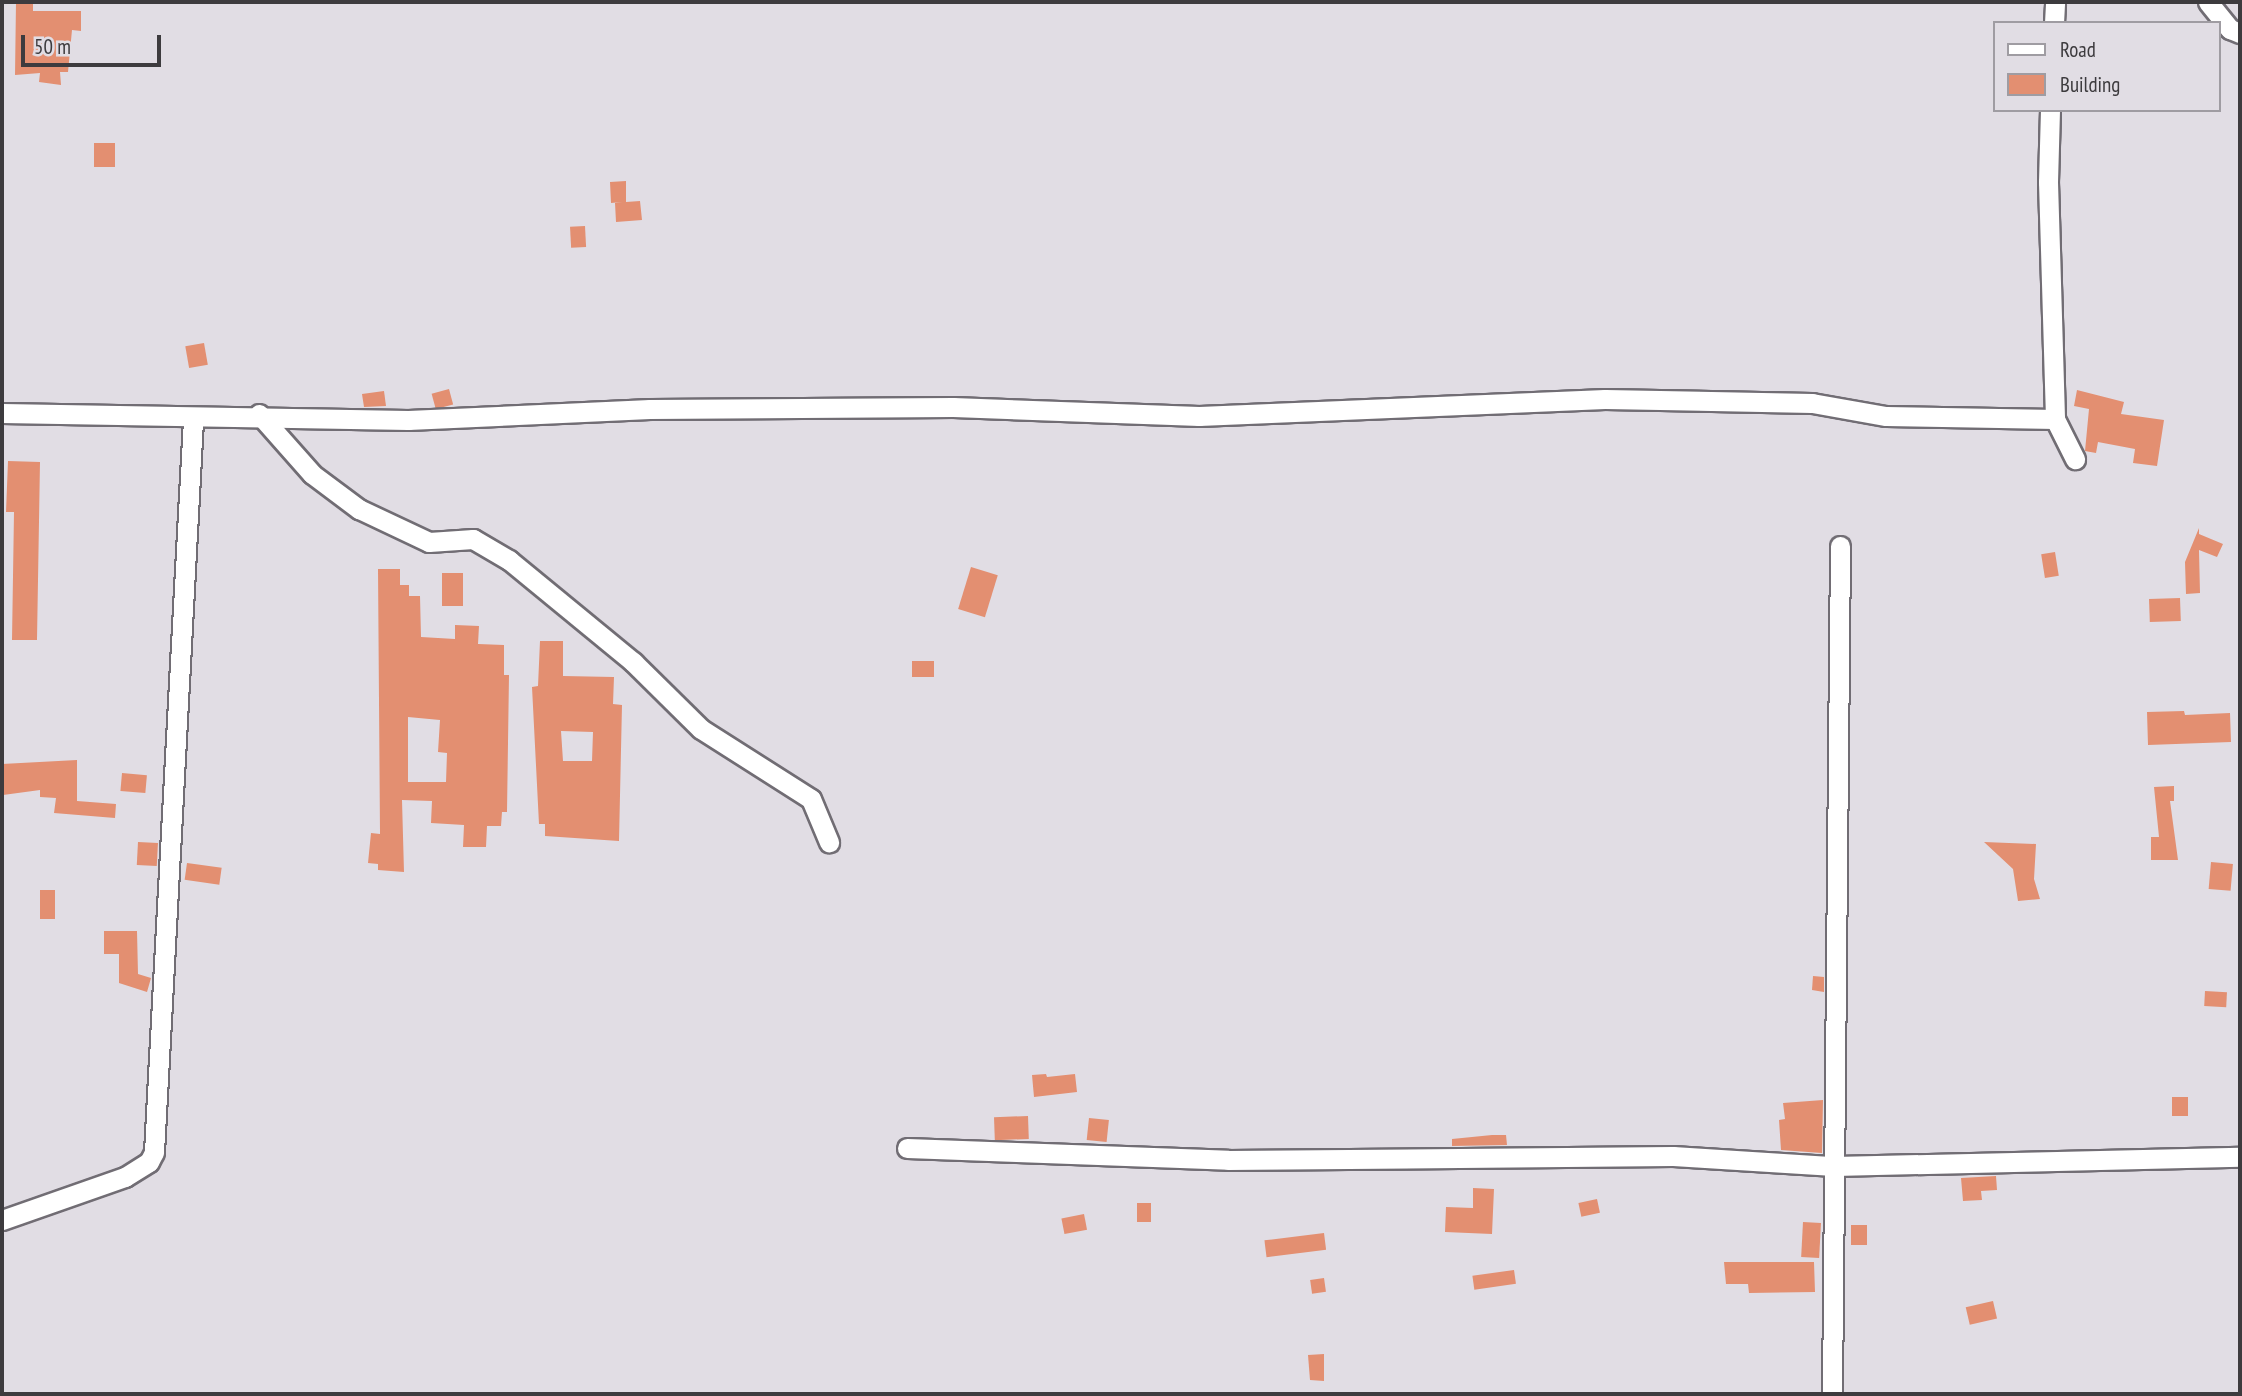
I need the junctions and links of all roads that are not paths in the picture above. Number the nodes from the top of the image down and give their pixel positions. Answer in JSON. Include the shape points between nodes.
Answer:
{"nodes":[{"id":1,"x":2054,"y":2,"type":"edge"},
{"id":2,"x":2208,"y":2,"type":"edge"},
{"id":3,"x":2054,"y":21,"type":"edge"},
{"id":4,"x":2240,"y":33,"type":"edge"},
{"id":5,"x":2050,"y":112,"type":"edge"},
{"id":6,"x":2,"y":413,"type":"edge"},
{"id":7,"x":259,"y":414,"type":"junction"},
{"id":8,"x":193,"y":419,"type":"junction"},
{"id":9,"x":2055,"y":419,"type":"junction"},
{"id":10,"x":2075,"y":459,"type":"dead end"},
{"id":11,"x":1840,"y":546,"type":"dead end"},
{"id":12,"x":829,"y":842,"type":"dead end"},
{"id":13,"x":907,"y":1148,"type":"dead end"},
{"id":14,"x":2240,"y":1157,"type":"edge"},
{"id":15,"x":1834,"y":1166,"type":"junction"},
{"id":16,"x":2,"y":1220,"type":"edge"},
{"id":17,"x":1832,"y":1394,"type":"edge"}],
"edges":[{"from":1,"to":3,"type":"street"},
{"from":2,"to":4,"type":"street","via":[[2230,29]]},
{"from":5,"to":9,"type":"street"},
{"from":6,"to":8,"type":"street"},
{"from":7,"to":8,"type":"street"},
{"from":7,"to":9,"type":"street","via":[[408,420],[650,409],[953,407],[1199,416],[1605,399],[1812,403],[1886,416]]},
{"from":7,"to":12,"type":"street","via":[[312,474],[359,509],[429,542],[468,538],[509,560],[633,662],[701,729],[811,799]]},
{"from":8,"to":16,"type":"street","via":[[154,1152],[149,1161],[125,1177]]},
{"from":9,"to":10,"type":"street"},
{"from":11,"to":15,"type":"street"},
{"from":13,"to":15,"type":"street","via":[[1228,1160],[1673,1156]]},
{"from":14,"to":15,"type":"street"},
{"from":15,"to":17,"type":"street"}]}
